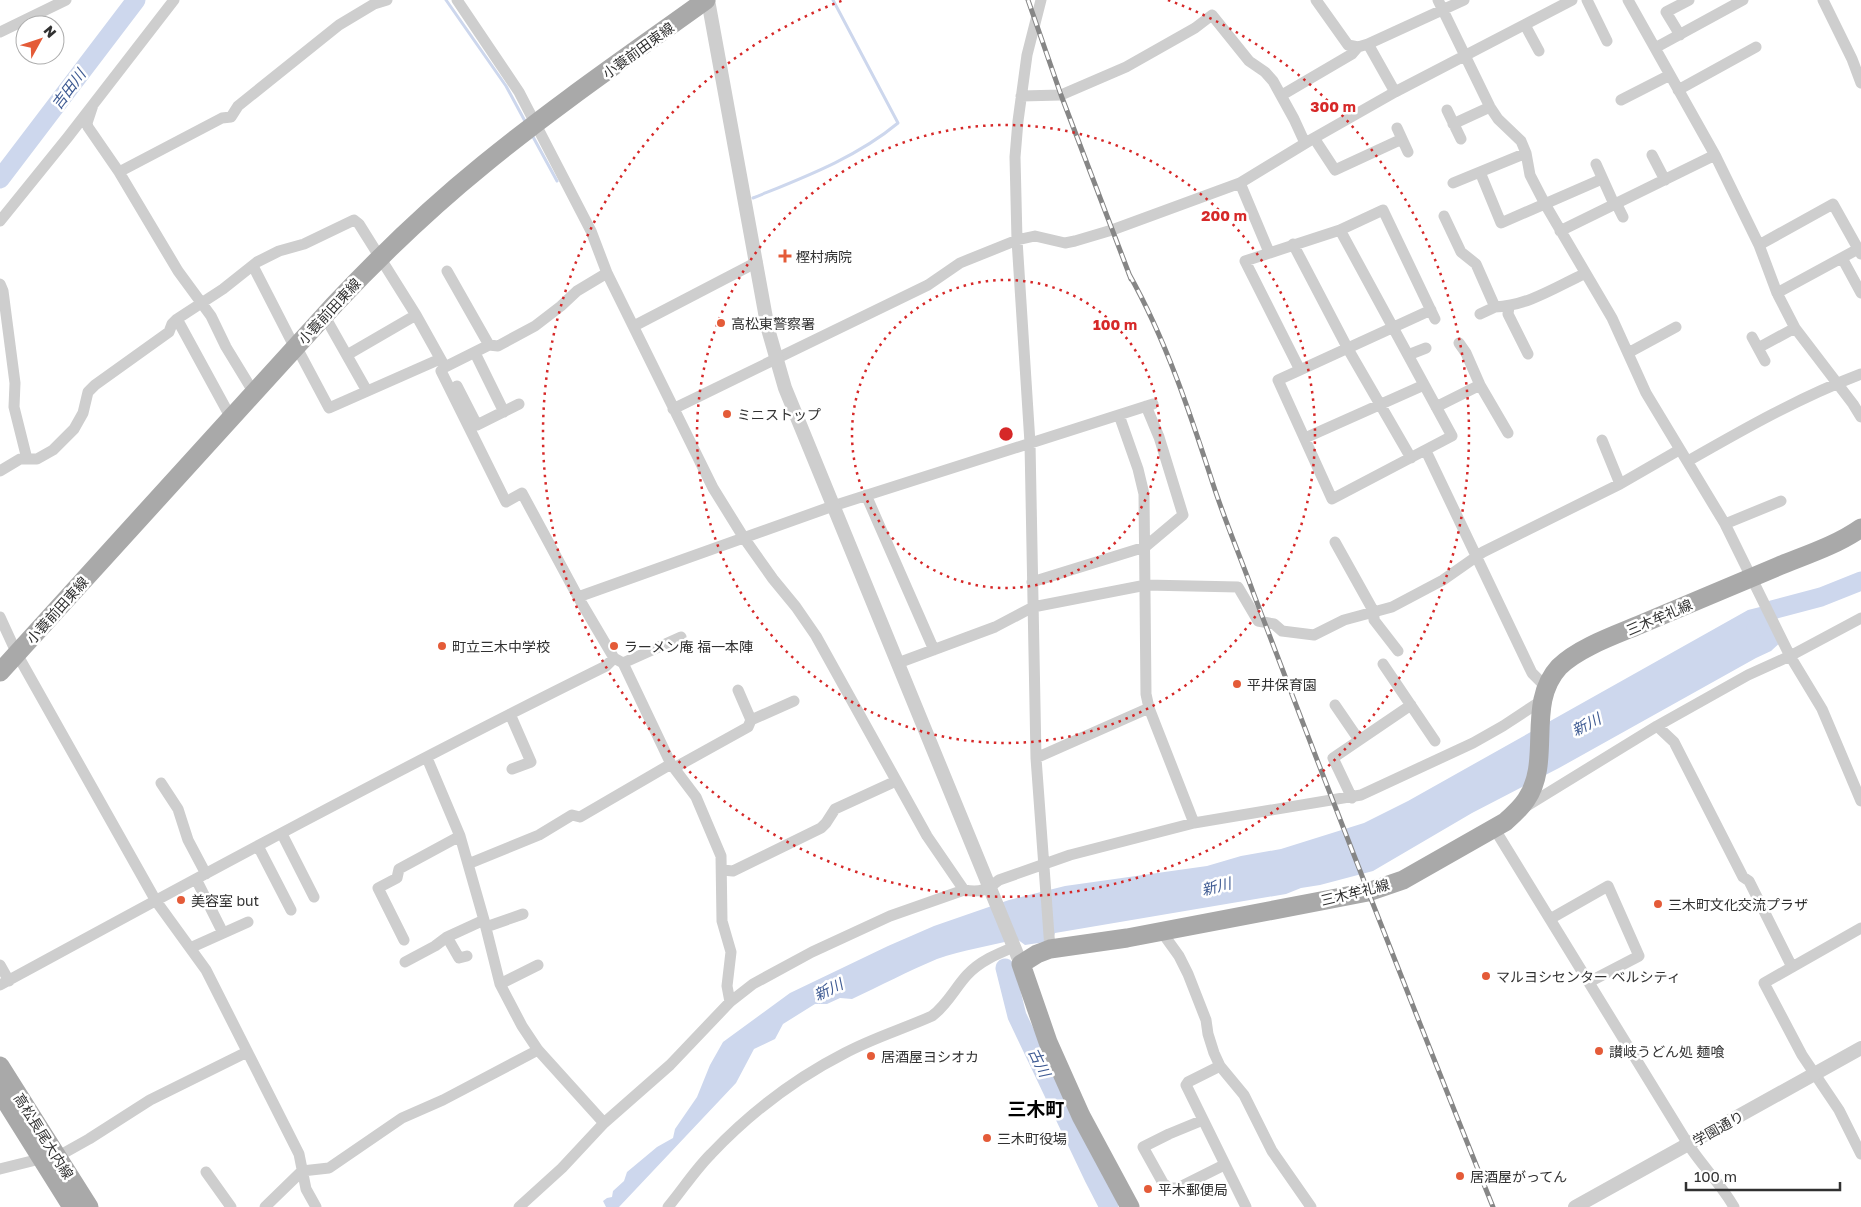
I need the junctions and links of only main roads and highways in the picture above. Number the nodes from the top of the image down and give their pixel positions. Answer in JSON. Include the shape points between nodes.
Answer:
{"nodes":[{"id":1,"x":707,"y":0,"type":"edge"},
{"id":2,"x":1861,"y":528,"type":"edge"},
{"id":3,"x":0,"y":672,"type":"edge"},
{"id":4,"x":0,"y":1066,"type":"edge"},
{"id":5,"x":0,"y":1092,"type":"edge"},
{"id":6,"x":49,"y":1157,"type":"junction"},
{"id":7,"x":72,"y":1207,"type":"edge"},
{"id":8,"x":89,"y":1207,"type":"edge"},
{"id":9,"x":1130,"y":1207,"type":"edge"}],
"edges":[{"from":1,"to":3,"type":"main road","name":"小蓑前田東線","via":[[482,166],[379,257]]},
{"from":2,"to":9,"type":"main road","name":"三木牟礼線","via":[[1756,584],[1592,646],[1570,658],[1559,668],[1543,701],[1535,781],[1527,800],[1515,814],[1494,828],[1402,880],[1368,892],[1161,931],[1050,945],[1037,954],[1016,951],[1048,1042]]},
{"from":4,"to":6,"type":"main road","name":"高松長尾大内線"},
{"from":5,"to":6,"type":"main road","name":"高松長尾大内線"},
{"from":6,"to":7,"type":"main road","name":"高松長尾大内線"},
{"from":6,"to":8,"type":"main road","name":"高松長尾大内線"}]}
